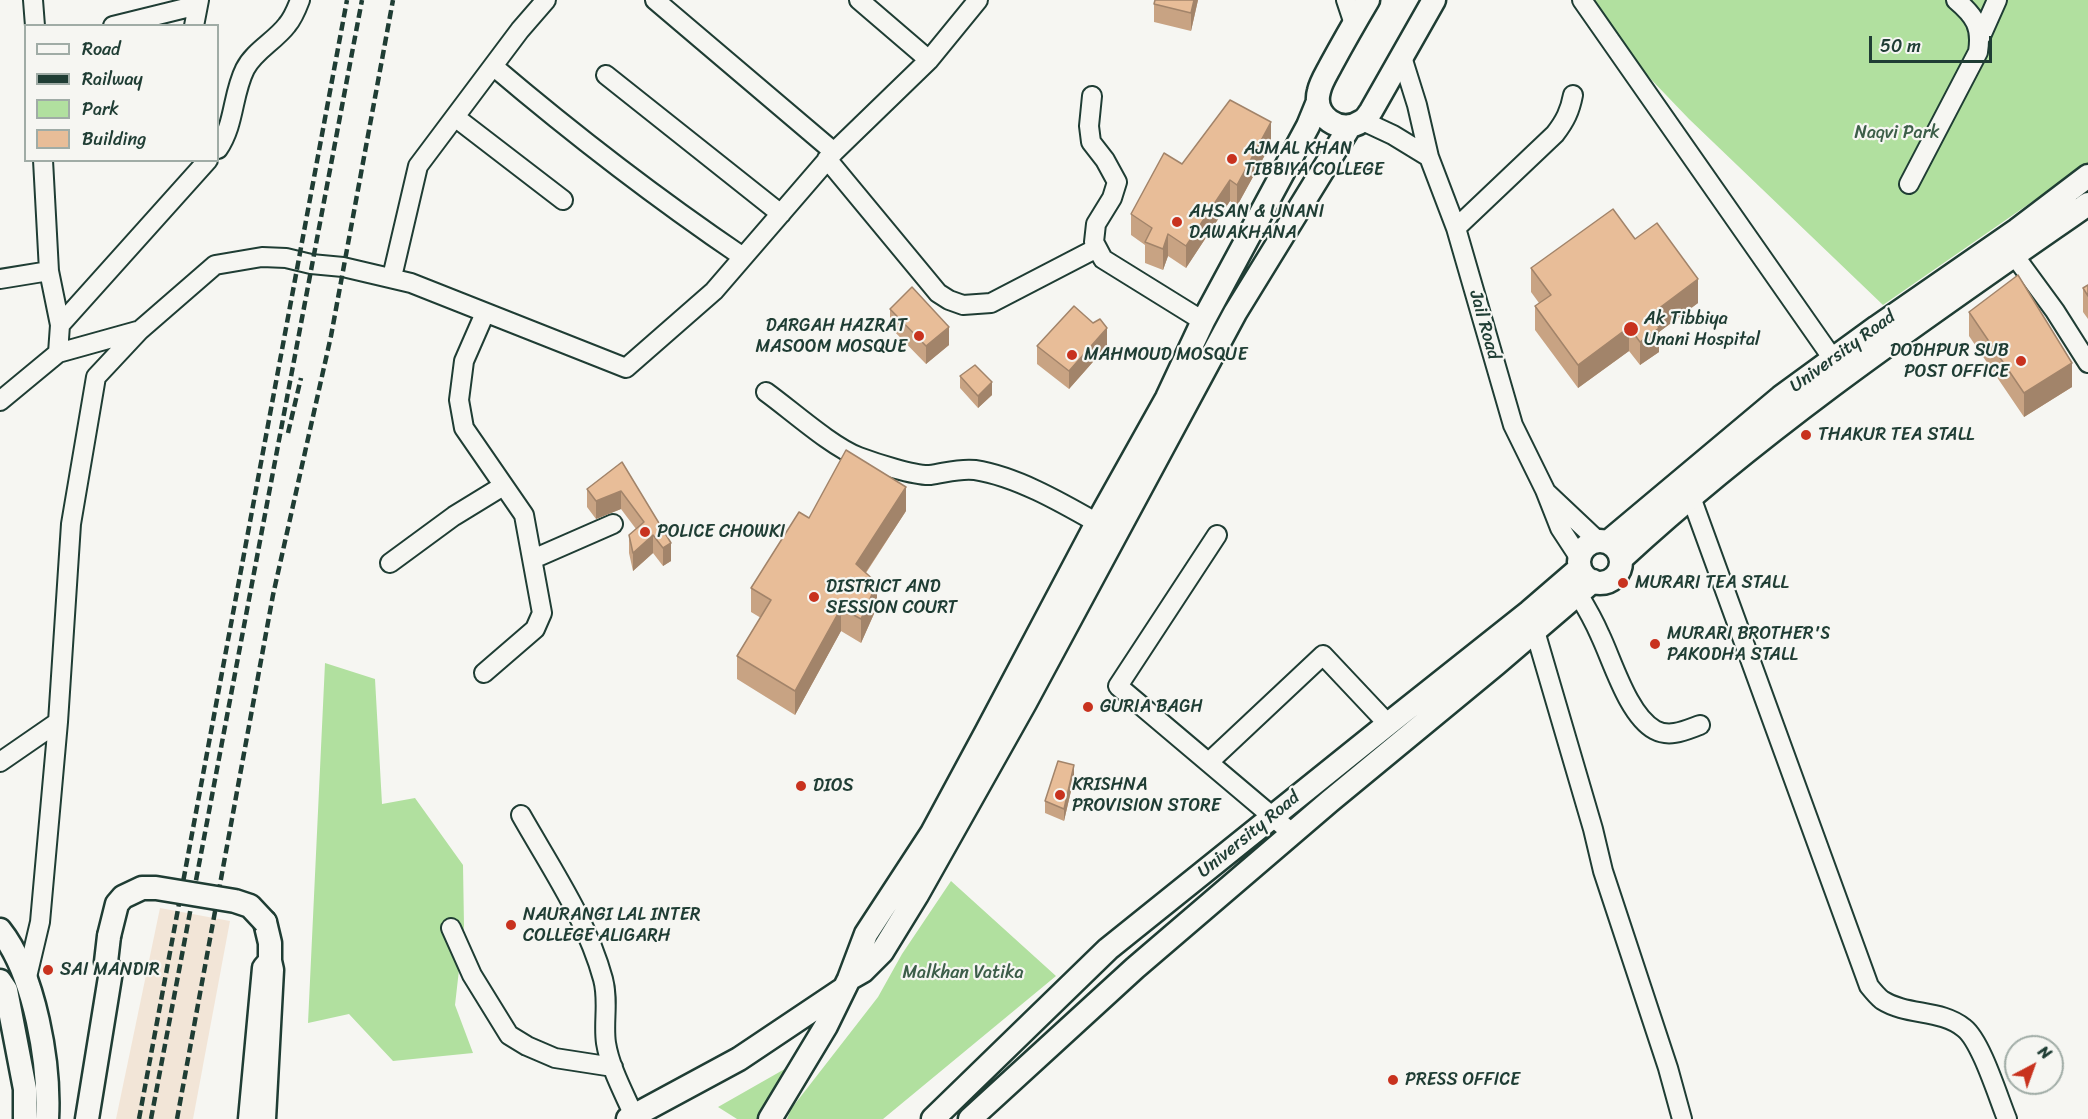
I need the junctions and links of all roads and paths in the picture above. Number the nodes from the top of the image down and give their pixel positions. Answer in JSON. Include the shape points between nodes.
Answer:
{"nodes":[{"id":1,"x":33,"y":0,"type":"edge"},
{"id":2,"x":300,"y":0,"type":"edge"},
{"id":3,"x":546,"y":0,"type":"edge"},
{"id":4,"x":655,"y":0,"type":"edge"},
{"id":5,"x":860,"y":0,"type":"edge"},
{"id":6,"x":978,"y":0,"type":"edge"},
{"id":7,"x":1346,"y":0,"type":"edge"},
{"id":8,"x":1368,"y":0,"type":"edge"},
{"id":9,"x":1434,"y":0,"type":"edge"},
{"id":10,"x":1582,"y":0,"type":"edge"},
{"id":11,"x":1956,"y":0,"type":"edge"},
{"id":12,"x":1997,"y":0,"type":"edge"},
{"id":13,"x":199,"y":2,"type":"edge"},
{"id":14,"x":35,"y":24,"type":"edge"},
{"id":15,"x":120,"y":24,"type":"edge"},
{"id":16,"x":194,"y":24,"type":"edge"},
{"id":17,"x":1354,"y":24,"type":"junction"},
{"id":18,"x":1981,"y":36,"type":"junction"},
{"id":19,"x":1402,"y":57,"type":"junction"},
{"id":20,"x":928,"y":60,"type":"junction"},
{"id":21,"x":493,"y":66,"type":"junction"},
{"id":22,"x":606,"y":75,"type":"dead end"},
{"id":23,"x":1573,"y":95,"type":"dead end"},
{"id":24,"x":1092,"y":96,"type":"dead end"},
{"id":25,"x":1317,"y":104,"type":"junction"},
{"id":26,"x":455,"y":117,"type":"junction"},
{"id":27,"x":1357,"y":124,"type":"junction"},
{"id":28,"x":219,"y":146,"type":"edge"},
{"id":29,"x":831,"y":155,"type":"junction"},
{"id":30,"x":1429,"y":157,"type":"junction"},
{"id":31,"x":43,"y":162,"type":"edge"},
{"id":32,"x":206,"y":162,"type":"edge"},
{"id":33,"x":2088,"y":176,"type":"edge"},
{"id":34,"x":1909,"y":184,"type":"dead end"},
{"id":35,"x":563,"y":200,"type":"dead end"},
{"id":36,"x":2088,"y":204,"type":"edge"},
{"id":37,"x":780,"y":214,"type":"junction"},
{"id":38,"x":1456,"y":228,"type":"junction"},
{"id":39,"x":1097,"y":248,"type":"junction"},
{"id":40,"x":2014,"y":255,"type":"junction"},
{"id":41,"x":743,"y":257,"type":"junction"},
{"id":42,"x":49,"y":271,"type":"junction"},
{"id":43,"x":392,"y":277,"type":"junction"},
{"id":44,"x":0,"y":279,"type":"edge"},
{"id":45,"x":485,"y":314,"type":"junction"},
{"id":46,"x":1203,"y":321,"type":"junction"},
{"id":47,"x":60,"y":325,"type":"junction"},
{"id":48,"x":139,"y":331,"type":"junction"},
{"id":49,"x":58,"y":353,"type":"junction"},
{"id":50,"x":1833,"y":359,"type":"junction"},
{"id":51,"x":2088,"y":363,"type":"edge"},
{"id":52,"x":766,"y":392,"type":"dead end"},
{"id":53,"x":0,"y":401,"type":"edge"},
{"id":54,"x":503,"y":486,"type":"junction"},
{"id":55,"x":1545,"y":490,"type":"junction"},
{"id":56,"x":1691,"y":497,"type":"junction"},
{"id":57,"x":613,"y":524,"type":"dead end"},
{"id":58,"x":1107,"y":528,"type":"junction"},
{"id":59,"x":1216,"y":535,"type":"dead end"},
{"id":60,"x":1609,"y":547,"type":"junction"},
{"id":61,"x":532,"y":559,"type":"junction"},
{"id":62,"x":390,"y":563,"type":"dead end"},
{"id":63,"x":1583,"y":575,"type":"junction"},
{"id":64,"x":1535,"y":631,"type":"junction"},
{"id":65,"x":484,"y":673,"type":"dead end"},
{"id":66,"x":58,"y":722,"type":"junction"},
{"id":67,"x":1388,"y":724,"type":"junction"},
{"id":68,"x":1700,"y":725,"type":"dead end"},
{"id":69,"x":0,"y":762,"type":"edge"},
{"id":70,"x":1209,"y":762,"type":"junction"},
{"id":71,"x":521,"y":815,"type":"dead end"},
{"id":72,"x":1273,"y":816,"type":"junction"},
{"id":73,"x":1292,"y":833,"type":"junction"},
{"id":74,"x":451,"y":928,"type":"dead end"},
{"id":75,"x":0,"y":930,"type":"edge"},
{"id":76,"x":270,"y":961,"type":"junction"},
{"id":77,"x":106,"y":962,"type":"junction"},
{"id":78,"x":27,"y":977,"type":"junction"},
{"id":79,"x":0,"y":981,"type":"edge"},
{"id":80,"x":846,"y":984,"type":"junction"},
{"id":81,"x":613,"y":1067,"type":"junction"},
{"id":82,"x":631,"y":1118,"type":"edge"},
{"id":83,"x":24,"y":1119,"type":"edge"},
{"id":84,"x":47,"y":1119,"type":"edge"},
{"id":85,"x":73,"y":1119,"type":"edge"},
{"id":86,"x":87,"y":1119,"type":"edge"},
{"id":87,"x":250,"y":1119,"type":"edge"},
{"id":88,"x":264,"y":1119,"type":"edge"},
{"id":89,"x":771,"y":1119,"type":"edge"},
{"id":90,"x":933,"y":1119,"type":"edge"},
{"id":91,"x":970,"y":1119,"type":"edge"},
{"id":92,"x":1682,"y":1119,"type":"edge"},
{"id":93,"x":2007,"y":1119,"type":"edge"}],
"edges":[{"from":1,"to":14,"type":"street"},
{"from":2,"to":28,"type":"street","via":[[288,24],[246,67],[231,122]]},
{"from":3,"to":21,"type":"street"},
{"from":4,"to":29,"type":"street"},
{"from":5,"to":20,"type":"street"},
{"from":6,"to":20,"type":"street"},
{"from":7,"to":17,"type":"street"},
{"from":8,"to":17,"type":"main road"},
{"from":9,"to":19,"type":"main road"},
{"from":10,"to":50,"type":"street"},
{"from":11,"to":18,"type":"street","via":[[1977,23]]},
{"from":12,"to":18,"type":"street"},
{"from":13,"to":15,"type":"street"},
{"from":13,"to":16,"type":"street"},
{"from":17,"to":25,"type":"main road","via":[[1322,83]]},
{"from":18,"to":34,"type":"street","via":[[1978,52]]},
{"from":19,"to":27,"type":"main road","via":[[1371,111]]},
{"from":19,"to":30,"type":"street","name":"Jail Road"},
{"from":20,"to":29,"type":"street"},
{"from":21,"to":26,"type":"street"},
{"from":21,"to":41,"type":"street","via":[[629,175]]},
{"from":22,"to":37,"type":"street"},
{"from":23,"to":38,"type":"street","via":[[1564,122],[1555,134]]},
{"from":24,"to":39,"type":"street","via":[[1091,142],[1117,182],[1096,224]]},
{"from":25,"to":27,"type":"main road","via":[[1323,117],[1336,125]]},
{"from":25,"to":46,"type":"main road"},
{"from":26,"to":35,"type":"street"},
{"from":26,"to":43,"type":"street","via":[[418,166]]},
{"from":27,"to":30,"type":"street","via":[[1393,135]]},
{"from":27,"to":58,"type":"main road","via":[[1235,313]]},
{"from":29,"to":37,"type":"street"},
{"from":29,"to":39,"type":"street","via":[[938,293],[963,305],[991,303]]},
{"from":30,"to":38,"type":"street","name":"Jail Road"},
{"from":31,"to":42,"type":"street"},
{"from":32,"to":47,"type":"street"},
{"from":33,"to":50,"type":"main road","name":"University Road","via":[[2017,231]]},
{"from":36,"to":40,"type":"main road","name":"University Road"},
{"from":37,"to":41,"type":"street"},
{"from":38,"to":55,"type":"street","name":"Jail Road","via":[[1513,425]]},
{"from":39,"to":46,"type":"street","via":[[1103,259]]},
{"from":40,"to":51,"type":"street"},
{"from":40,"to":56,"type":"main road","name":"University Road","via":[[1866,359]]},
{"from":41,"to":45,"type":"street","via":[[714,291],[626,368]]},
{"from":42,"to":44,"type":"street"},
{"from":42,"to":47,"type":"street"},
{"from":43,"to":45,"type":"street"},
{"from":43,"to":48,"type":"street","via":[[286,258],[262,257],[215,265]]},
{"from":45,"to":54,"type":"street","via":[[464,361],[459,400],[464,428]]},
{"from":46,"to":58,"type":"main road"},
{"from":47,"to":49,"type":"street"},
{"from":48,"to":49,"type":"street"},
{"from":48,"to":66,"type":"street","via":[[96,377],[71,524]]},
{"from":49,"to":53,"type":"street"},
{"from":50,"to":60,"type":"main road","name":"University Road","via":[[1781,397]]},
{"from":52,"to":58,"type":"street","via":[[858,456],[928,475],[974,470],[1004,478],[1062,502]]},
{"from":54,"to":61,"type":"street","via":[[524,515]]},
{"from":54,"to":62,"type":"street"},
{"from":55,"to":60,"type":"street","name":"Jail Road"},
{"from":55,"to":63,"type":"street","name":"Jail Road"},
{"from":56,"to":60,"type":"main road","name":"University Road"},
{"from":56,"to":93,"type":"street","via":[[1869,986],[1880,999],[1900,1009],[1947,1017],[1965,1028],[1975,1041]]},
{"from":57,"to":61,"type":"street"},
{"from":58,"to":80,"type":"main road","via":[[932,833],[866,934]]},
{"from":59,"to":70,"type":"street","via":[[1118,686]]},
{"from":60,"to":63,"type":"main road","via":[[1590,543],[1583,549]]},
{"from":60,"to":63,"type":"main road","via":[[1618,573],[1607,582]]},
{"from":61,"to":65,"type":"street","via":[[542,613],[535,629]]},
{"from":63,"to":64,"type":"main road","name":"University Road"},
{"from":63,"to":67,"type":"main road","name":"University Road","via":[[1529,612]]},
{"from":63,"to":68,"type":"street","name":"Jail Road","via":[[1599,633],[1641,718],[1668,734]]},
{"from":64,"to":73,"type":"main road","name":"University Road"},
{"from":64,"to":92,"type":"street","via":[[1603,871]]},
{"from":66,"to":69,"type":"street"},
{"from":66,"to":78,"type":"street","via":[[40,922]]},
{"from":67,"to":70,"type":"street","via":[[1323,655]]},
{"from":67,"to":72,"type":"main road","name":"University Road"},
{"from":70,"to":72,"type":"street"},
{"from":71,"to":81,"type":"street","via":[[571,900],[603,979],[607,996],[606,1042]]},
{"from":72,"to":73,"type":"street"},
{"from":72,"to":90,"type":"main road","name":"University Road","via":[[1108,950]]},
{"from":73,"to":91,"type":"main road","name":"University Road","via":[[1135,968]]},
{"from":74,"to":81,"type":"street","via":[[472,975],[509,1035],[555,1058]]},
{"from":75,"to":78,"type":"main road"},
{"from":76,"to":77,"type":"main road","bridge":true,"via":[[265,922],[250,906],[142,888],[117,904]]},
{"from":76,"to":87,"type":"main road","via":[[264,968]]},
{"from":76,"to":88,"type":"main road"},
{"from":77,"to":85,"type":"main road","via":[[98,968]]},
{"from":77,"to":86,"type":"main road","via":[[111,971]]},
{"from":78,"to":84,"type":"main road","via":[[41,1040]]},
{"from":79,"to":83,"type":"main road","via":[[6,990],[25,1089]]},
{"from":80,"to":82,"type":"main road","via":[[739,1059]]},
{"from":80,"to":89,"type":"main road"},
{"from":81,"to":82,"type":"street"}]}
